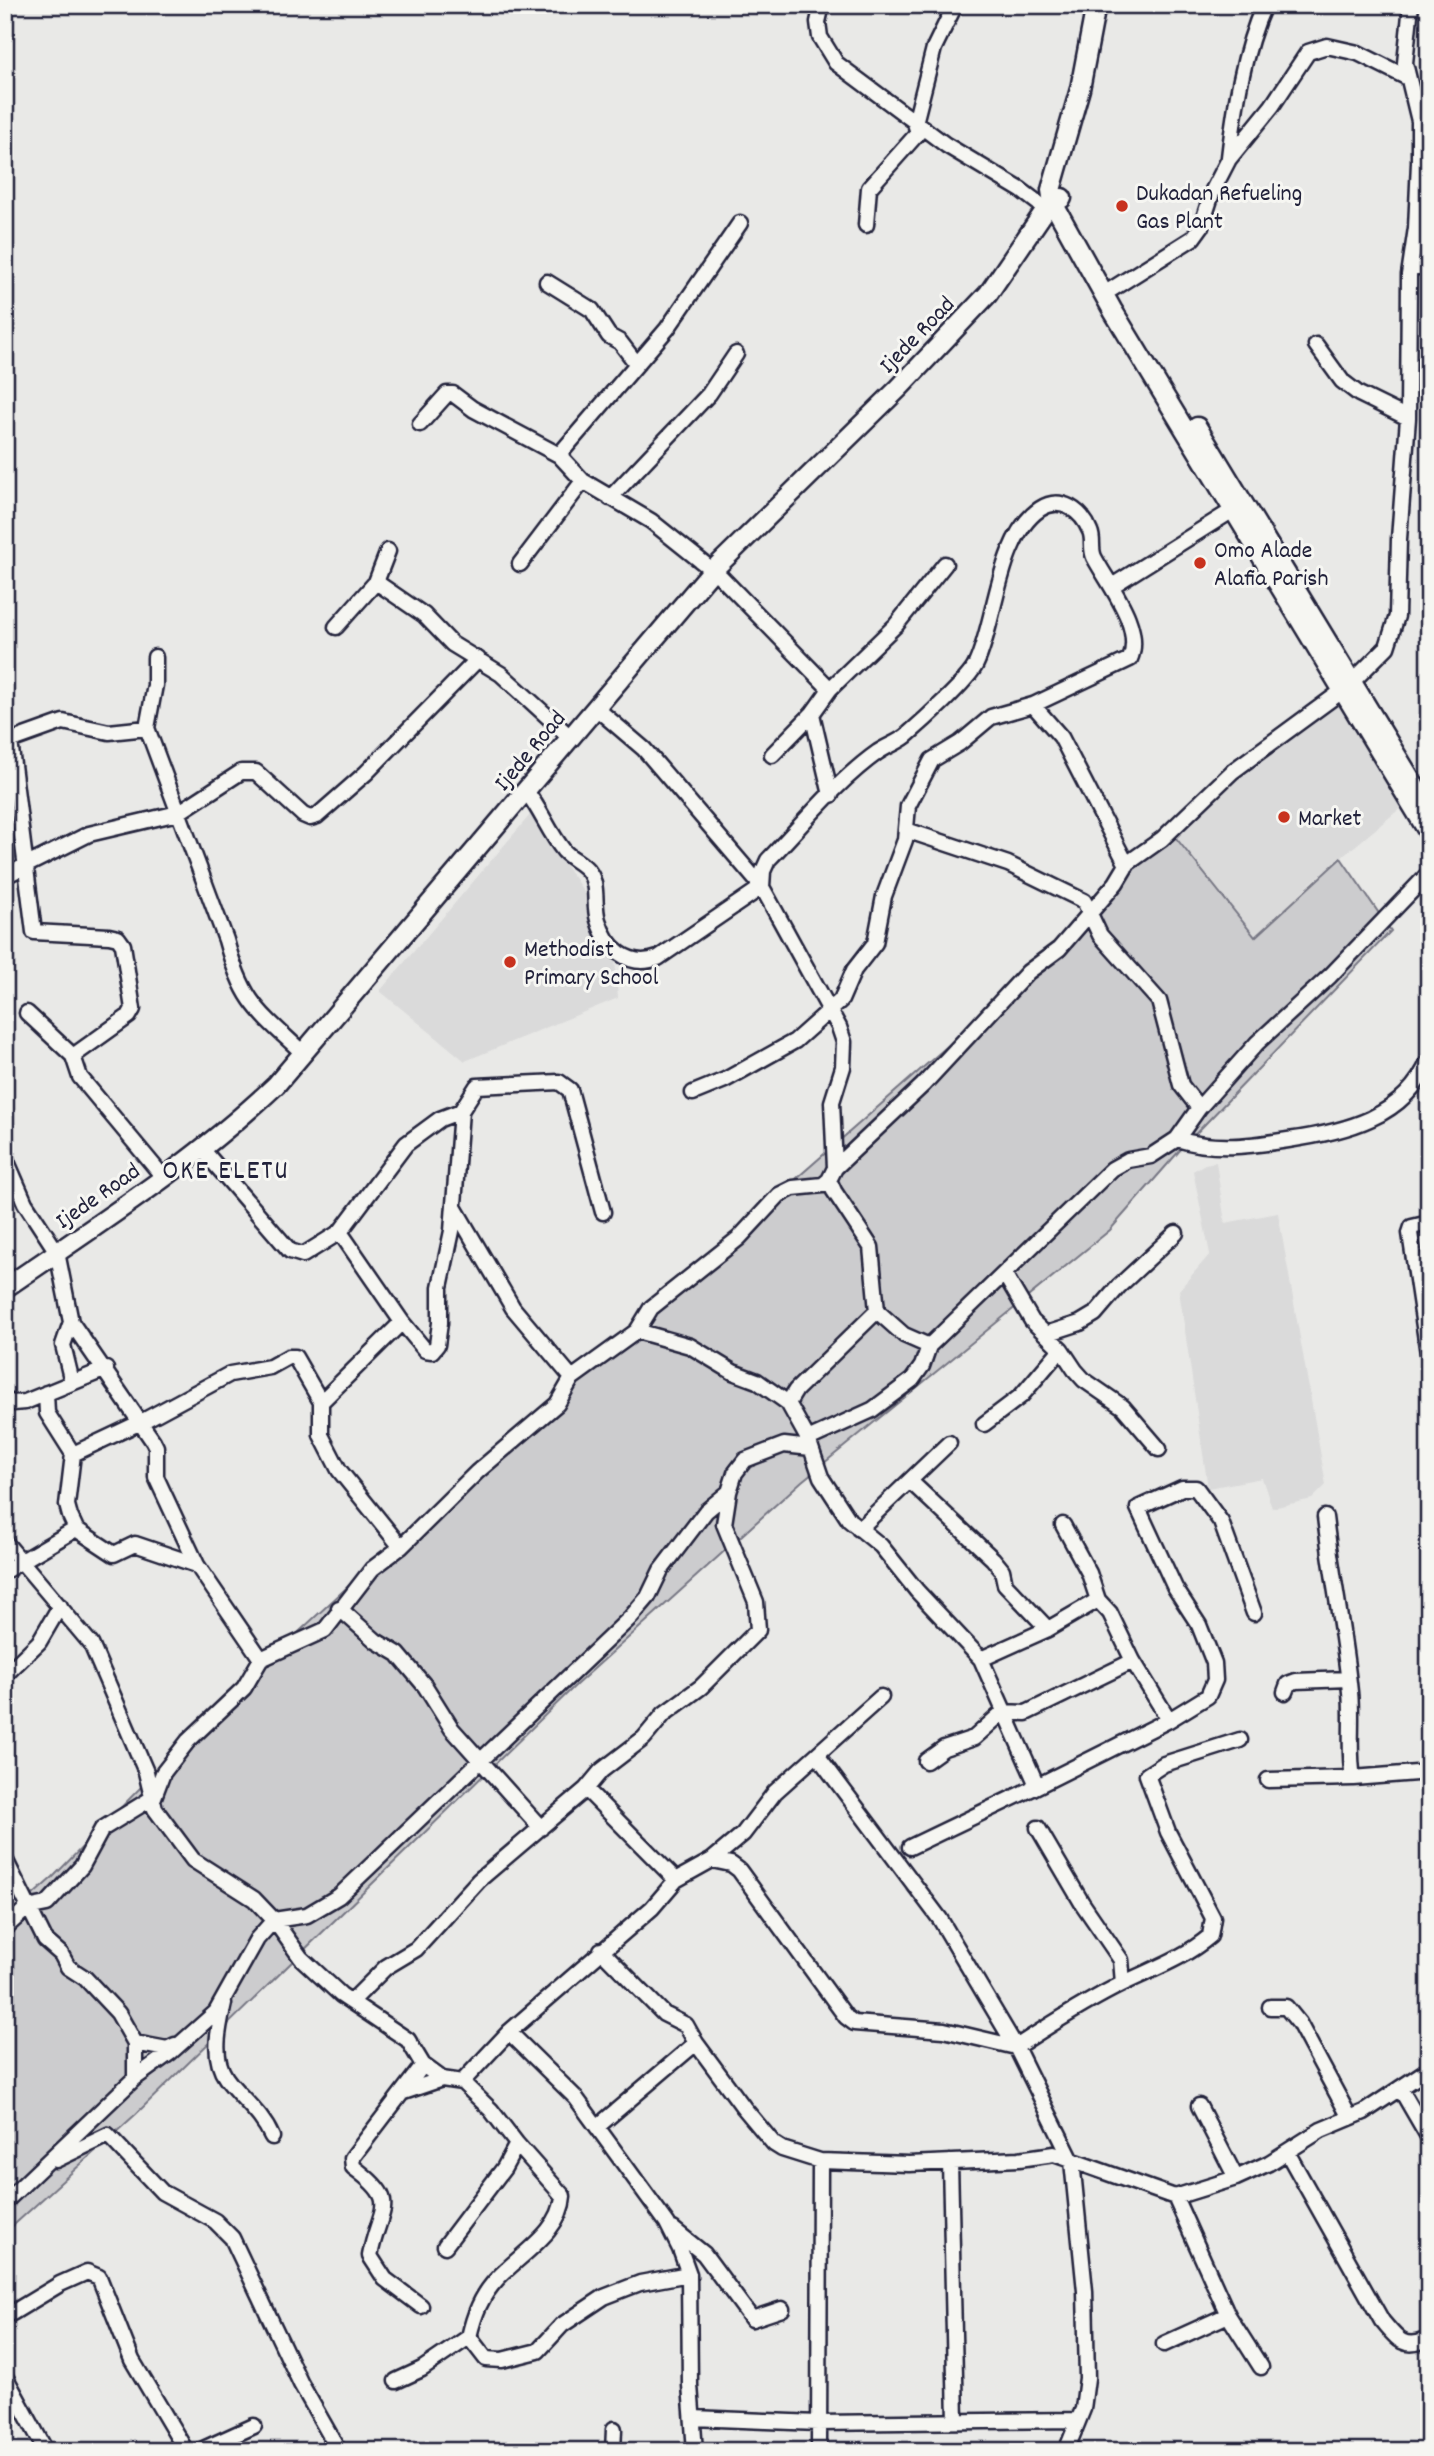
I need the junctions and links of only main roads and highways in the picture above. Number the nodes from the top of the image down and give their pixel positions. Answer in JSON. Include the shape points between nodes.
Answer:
{"nodes":[{"id":1,"x":1096,"y":5,"type":"edge"},
{"id":2,"x":1107,"y":5,"type":"edge"},
{"id":3,"x":1054,"y":203,"type":"junction"},
{"id":4,"x":1347,"y":687,"type":"junction"},
{"id":5,"x":1429,"y":809,"type":"edge"},
{"id":6,"x":1429,"y":833,"type":"edge"},
{"id":7,"x":5,"y":1289,"type":"edge"}],
"edges":[{"from":1,"to":3,"type":"main road","name":"Ijede Road","via":[[1080,89],[1051,190]]},
{"from":2,"to":3,"type":"main road","name":"Ijede Road","via":[[1091,89]]},
{"from":3,"to":4,"type":"main road","via":[[1112,289]]},
{"from":3,"to":4,"type":"main road","via":[[1233,510]]},
{"from":3,"to":7,"type":"main road","name":"Ijede Road","via":[[988,294],[711,572],[304,1054],[258,1102],[164,1178]]},
{"from":4,"to":5,"type":"main road"},
{"from":4,"to":6,"type":"main road"}]}
